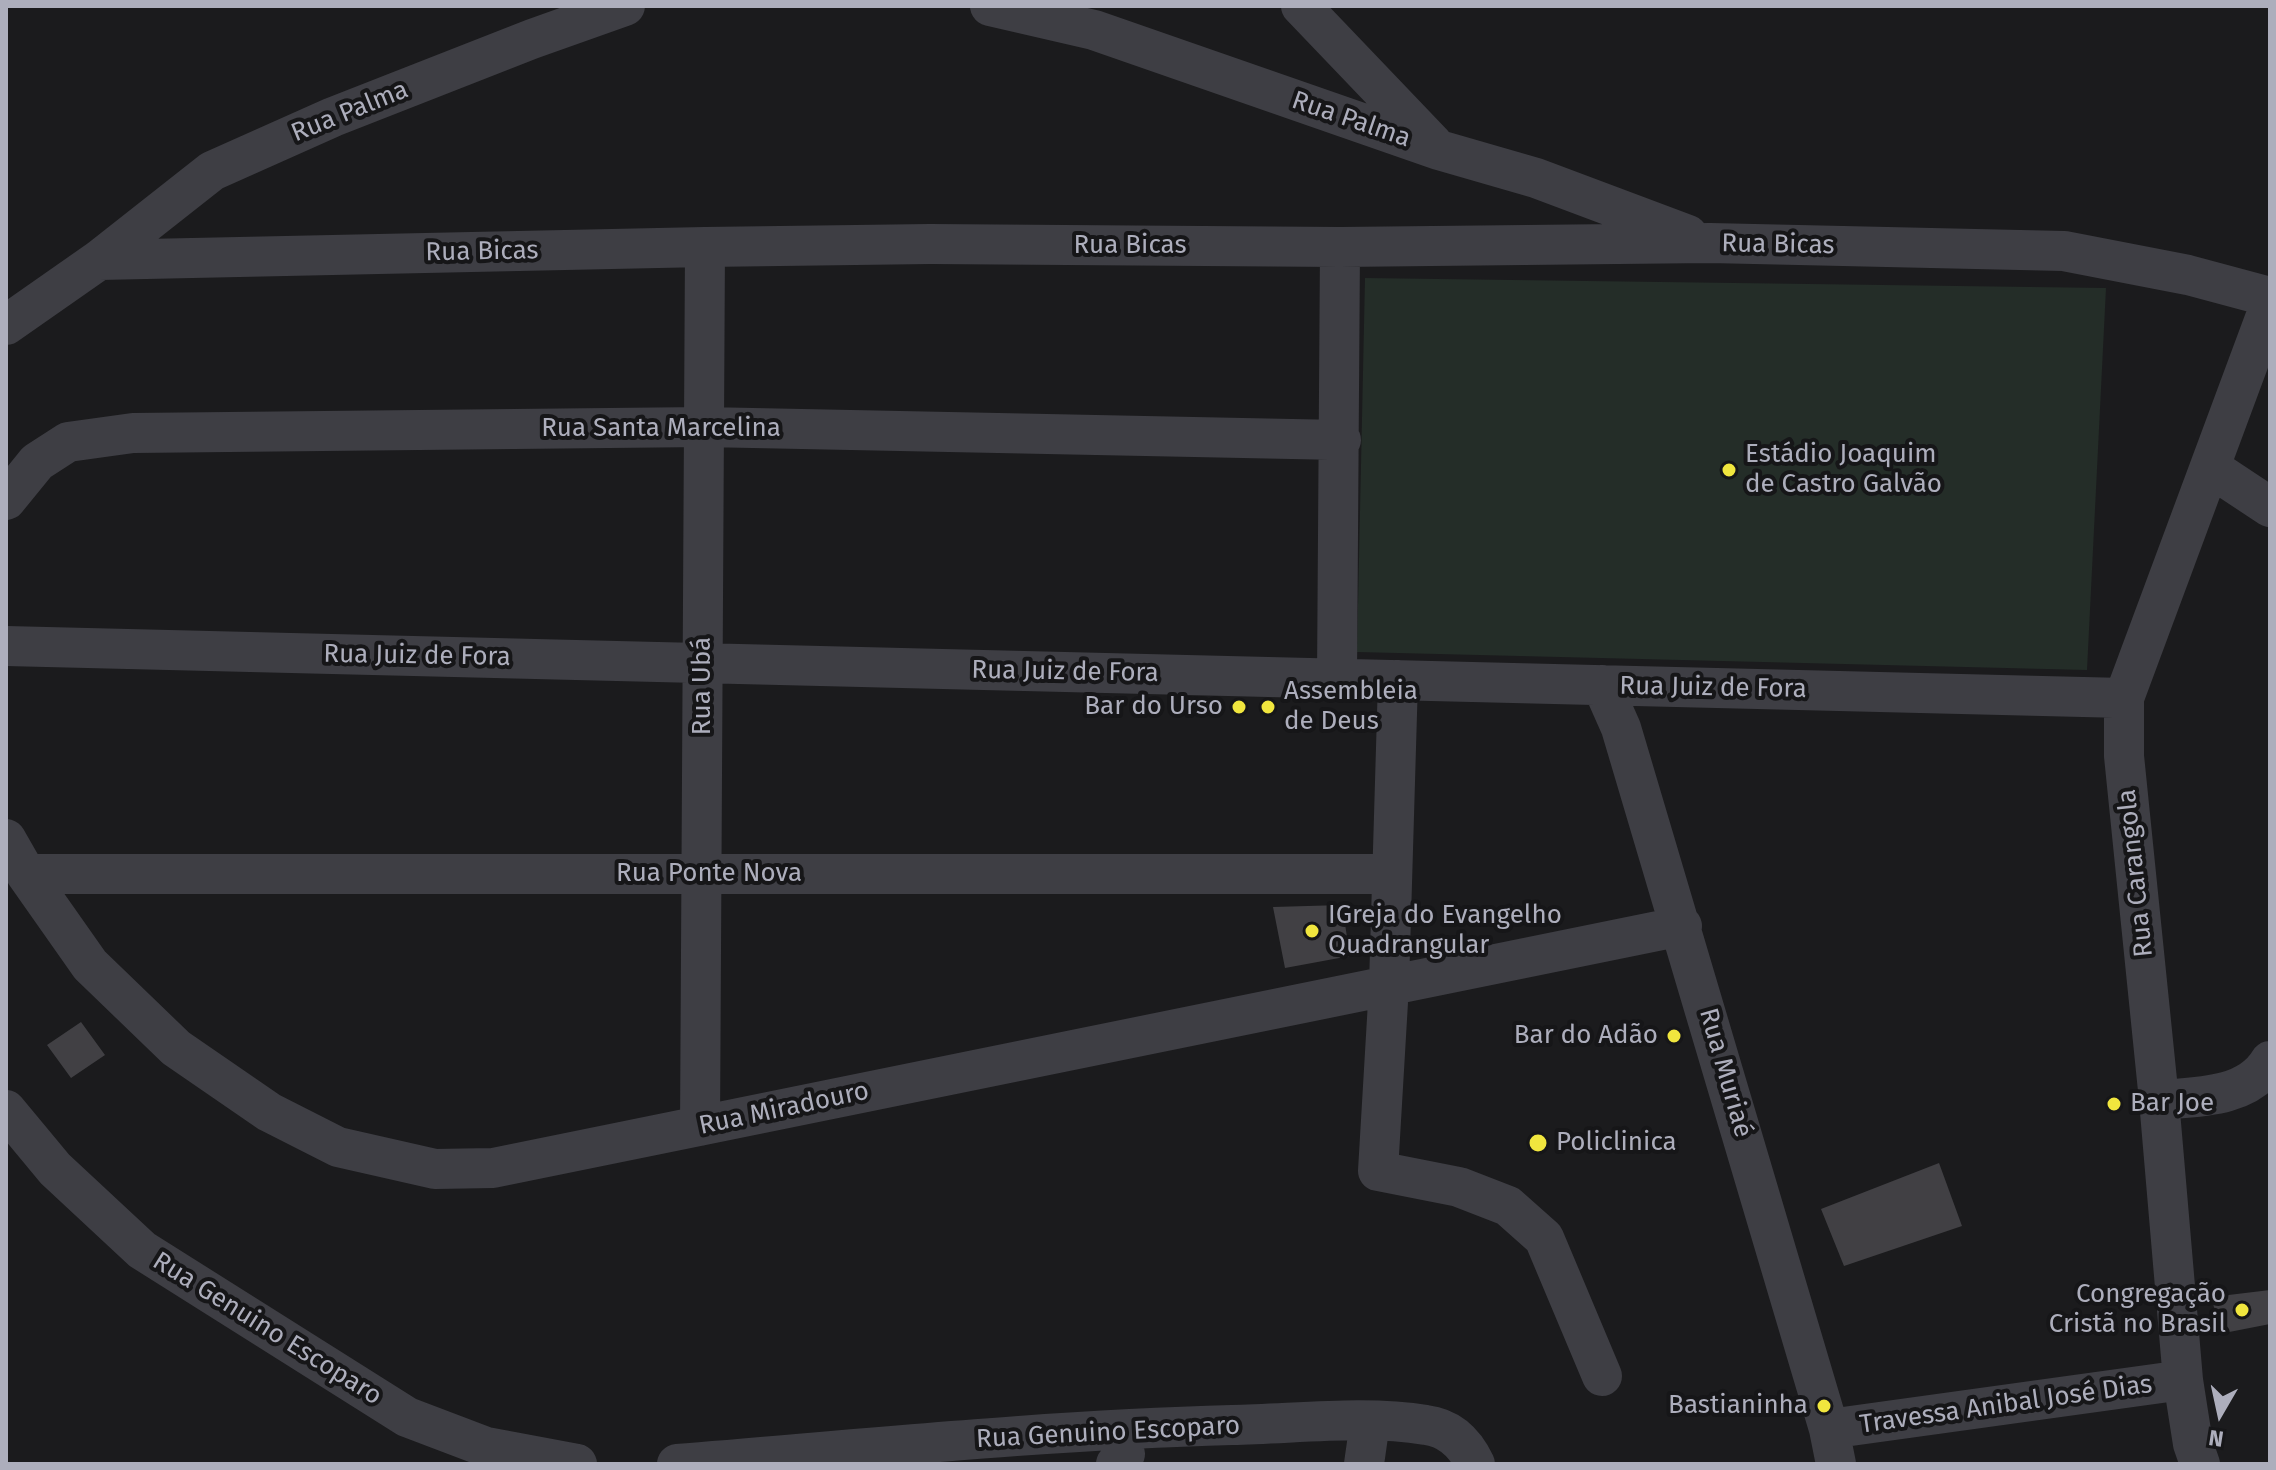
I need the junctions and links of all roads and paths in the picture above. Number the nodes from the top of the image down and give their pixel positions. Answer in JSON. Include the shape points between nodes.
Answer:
{"nodes":[{"id":1,"x":625,"y":6,"type":"edge"},
{"id":2,"x":990,"y":6,"type":"edge"},
{"id":3,"x":1301,"y":6,"type":"edge"},
{"id":4,"x":1439,"y":150,"type":"junction"},
{"id":5,"x":1710,"y":243,"type":"junction"},
{"id":6,"x":705,"y":247,"type":"junction"},
{"id":7,"x":1340,"y":247,"type":"junction"},
{"id":8,"x":99,"y":260,"type":"junction"},
{"id":9,"x":2270,"y":297,"type":"edge"},
{"id":10,"x":2270,"y":305,"type":"edge"},
{"id":11,"x":6,"y":325,"type":"edge"},
{"id":12,"x":704,"y":427,"type":"junction"},
{"id":13,"x":1341,"y":440,"type":"junction"},
{"id":14,"x":2211,"y":468,"type":"junction"},
{"id":15,"x":6,"y":500,"type":"edge"},
{"id":16,"x":2270,"y":507,"type":"edge"},
{"id":17,"x":6,"y":646,"type":"edge"},
{"id":18,"x":703,"y":663,"type":"junction"},
{"id":19,"x":1337,"y":678,"type":"junction"},
{"id":20,"x":1398,"y":680,"type":"junction"},
{"id":21,"x":1602,"y":685,"type":"junction"},
{"id":22,"x":2124,"y":698,"type":"junction"},
{"id":23,"x":6,"y":839,"type":"edge"},
{"id":24,"x":26,"y":874,"type":"junction"},
{"id":25,"x":701,"y":874,"type":"junction"},
{"id":26,"x":1392,"y":874,"type":"junction"},
{"id":27,"x":1682,"y":926,"type":"junction"},
{"id":28,"x":1389,"y":985,"type":"junction"},
{"id":29,"x":2270,"y":1061,"type":"edge"},
{"id":30,"x":2159,"y":1100,"type":"junction"},
{"id":31,"x":6,"y":1110,"type":"edge"},
{"id":32,"x":700,"y":1126,"type":"junction"},
{"id":33,"x":1602,"y":1376,"type":"dead end"},
{"id":34,"x":2183,"y":1380,"type":"junction"},
{"id":35,"x":1370,"y":1422,"type":"junction"},
{"id":36,"x":1833,"y":1447,"type":"edge"},
{"id":37,"x":1124,"y":1452,"type":"edge"},
{"id":38,"x":577,"y":1464,"type":"edge"},
{"id":39,"x":677,"y":1464,"type":"edge"},
{"id":40,"x":1364,"y":1464,"type":"edge"},
{"id":41,"x":1475,"y":1464,"type":"edge"},
{"id":42,"x":2200,"y":1464,"type":"edge"}],
"edges":[{"from":1,"to":8,"type":"street","name":"Rua Palma","via":[[333,117],[212,171]]},
{"from":2,"to":4,"type":"street","name":"Rua Palma","via":[[1094,30]]},
{"from":3,"to":4,"type":"street"},
{"from":4,"to":5,"type":"street","name":"Rua Palma","via":[[1536,178]]},
{"from":5,"to":7,"type":"street","name":"Rua Bicas"},
{"from":5,"to":9,"type":"street","name":"Rua Bicas","via":[[2064,251]]},
{"from":6,"to":7,"type":"street","name":"Rua Bicas"},
{"from":6,"to":8,"type":"street","name":"Rua Bicas"},
{"from":6,"to":12,"type":"street","name":"Rua Ubá"},
{"from":7,"to":13,"type":"street"},
{"from":8,"to":11,"type":"street"},
{"from":10,"to":14,"type":"street","name":"Rua Carangola"},
{"from":12,"to":13,"type":"street","name":"Rua Santa Marcelina"},
{"from":12,"to":15,"type":"street","name":"Rua Santa Marcelina","via":[[133,433],[68,442],[37,462]]},
{"from":12,"to":18,"type":"street","name":"Rua Ubá"},
{"from":13,"to":19,"type":"street"},
{"from":14,"to":16,"type":"street"},
{"from":14,"to":22,"type":"street","name":"Rua Carangola"},
{"from":17,"to":18,"type":"street","name":"Rua Juiz de Fora"},
{"from":18,"to":19,"type":"street","name":"Rua Juiz de Fora"},
{"from":18,"to":25,"type":"street","name":"Rua Ubá"},
{"from":19,"to":20,"type":"street","name":"Rua Juiz de Fora"},
{"from":20,"to":21,"type":"street","name":"Rua Juiz de Fora"},
{"from":20,"to":26,"type":"street"},
{"from":21,"to":22,"type":"street","name":"Rua Juiz de Fora"},
{"from":21,"to":27,"type":"street","name":"Rua Muriaé","via":[[1621,728]]},
{"from":22,"to":30,"type":"street","name":"Rua Carangola","via":[[2124,756]]},
{"from":23,"to":24,"type":"street","name":"Rua Miradouro"},
{"from":24,"to":25,"type":"street","name":"Rua Ponte Nova"},
{"from":24,"to":32,"type":"street","name":"Rua Miradouro","via":[[90,965],[176,1048],[269,1112],[338,1147],[435,1169],[493,1168]]},
{"from":25,"to":26,"type":"street","name":"Rua Ponte Nova"},
{"from":25,"to":32,"type":"street","name":"Rua Ubá"},
{"from":26,"to":28,"type":"street"},
{"from":27,"to":28,"type":"street","name":"Rua Miradouro"},
{"from":27,"to":36,"type":"street","name":"Rua Muriaé"},
{"from":28,"to":32,"type":"street","name":"Rua Miradouro"},
{"from":28,"to":33,"type":"street","via":[[1378,1171],[1459,1187],[1508,1206],[1544,1238]]},
{"from":29,"to":30,"type":"street","via":[[2245,1084],[2216,1095]]},
{"from":30,"to":34,"type":"street","name":"Rua Carangola"},
{"from":31,"to":38,"type":"street","name":"Rua Genuino Escoparo","via":[[55,1169],[142,1250],[407,1417],[486,1447]]},
{"from":34,"to":36,"type":"street","name":"Travessa Anibal José Dias"},
{"from":34,"to":42,"type":"street","name":"Rua Carangola"},
{"from":35,"to":37,"type":"street","name":"Rua Genuino Escoparo"},
{"from":35,"to":40,"type":"street"},
{"from":35,"to":41,"type":"street","name":"Rua Genuino Escoparo","via":[[1428,1425],[1448,1432],[1463,1443]]},
{"from":37,"to":39,"type":"street","name":"Rua Genuino Escoparo"}]}
